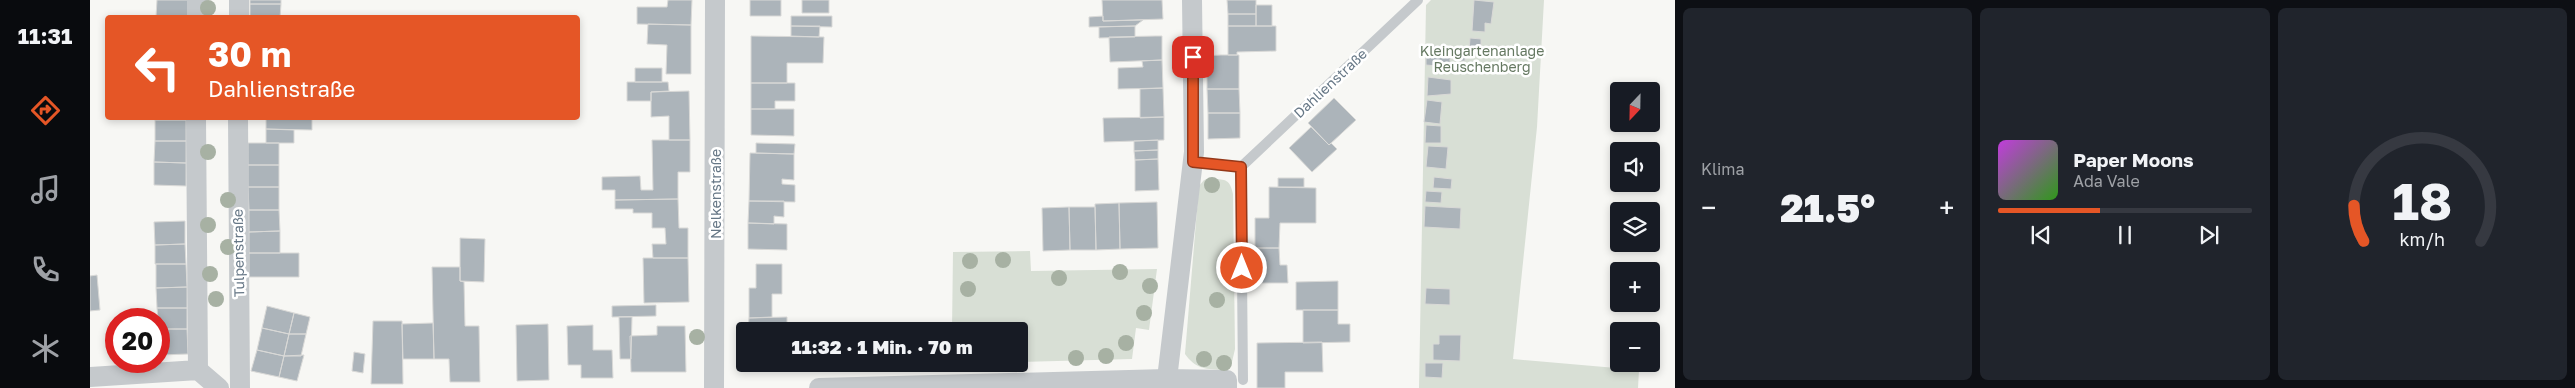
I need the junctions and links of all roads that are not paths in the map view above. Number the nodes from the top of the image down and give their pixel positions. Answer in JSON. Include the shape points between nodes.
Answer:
{"nodes":[{"id":1,"x":197,"y":0,"type":"edge"},
{"id":2,"x":239,"y":0,"type":"edge"},
{"id":3,"x":715,"y":0,"type":"edge"},
{"id":4,"x":1192,"y":0,"type":"edge"},
{"id":5,"x":1418,"y":0,"type":"edge"},
{"id":6,"x":197,"y":15,"type":"edge"},
{"id":7,"x":239,"y":15,"type":"edge"},
{"id":8,"x":196,"y":120,"type":"edge"},
{"id":9,"x":238,"y":120,"type":"edge"},
{"id":10,"x":1193,"y":162,"type":"junction"},
{"id":11,"x":1241,"y":167,"type":"junction"},
{"id":12,"x":198,"y":370,"type":"junction"},
{"id":13,"x":90,"y":377,"type":"edge"},
{"id":14,"x":1167,"y":378,"type":"junction"},
{"id":15,"x":1232,"y":383,"type":"edge"},
{"id":16,"x":219,"y":388,"type":"edge"},
{"id":17,"x":240,"y":388,"type":"edge"},
{"id":18,"x":714,"y":388,"type":"edge"},
{"id":19,"x":819,"y":388,"type":"edge"}],
"edges":[{"from":1,"to":6,"type":"street"},
{"from":2,"to":7,"type":"street"},
{"from":3,"to":18,"type":"street","name":"Nelkenstraße"},
{"from":4,"to":10,"type":"street"},
{"from":5,"to":11,"type":"lane","name":"Dahlienstraße"},
{"from":8,"to":12,"type":"street"},
{"from":9,"to":17,"type":"street","name":"Tulpenstraße"},
{"from":10,"to":11,"type":"lane"},
{"from":10,"to":14,"type":"street"},
{"from":11,"to":15,"type":"lane"},
{"from":12,"to":13,"type":"street"},
{"from":12,"to":16,"type":"street"},
{"from":14,"to":15,"type":"street"},
{"from":14,"to":19,"type":"street"}]}
